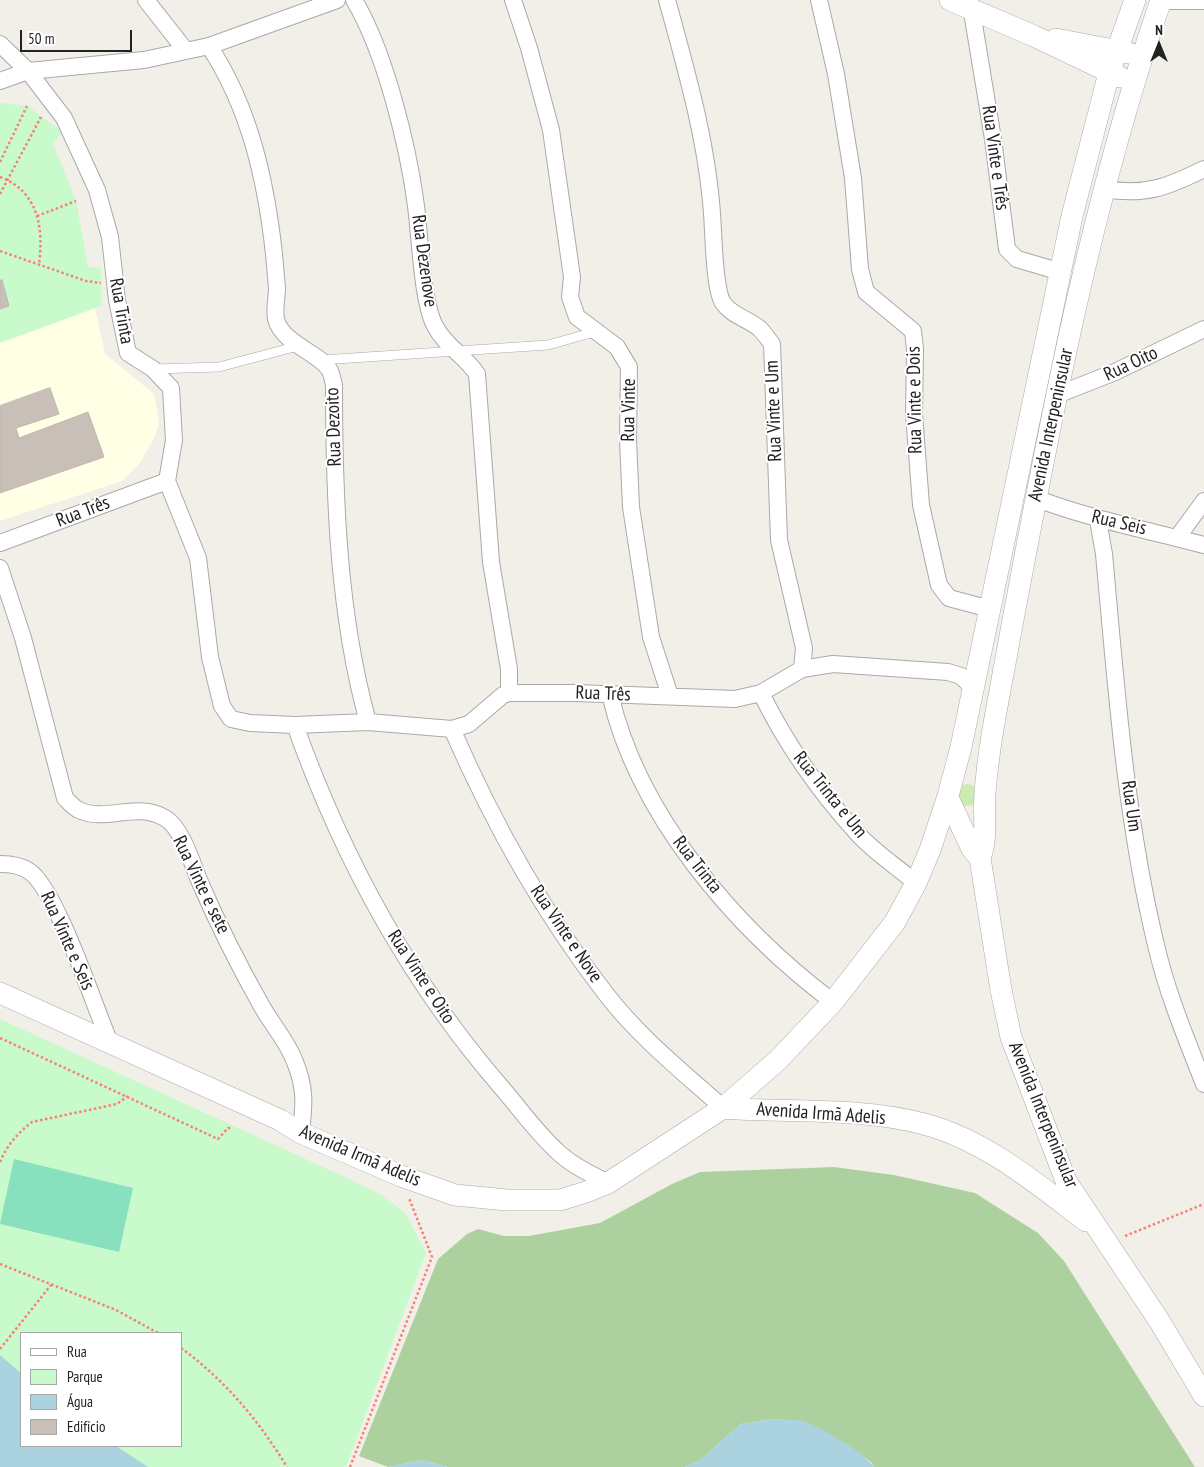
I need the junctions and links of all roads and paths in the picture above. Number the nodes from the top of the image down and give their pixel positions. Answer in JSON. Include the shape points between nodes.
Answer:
{"nodes":[{"id":1,"x":146,"y":0,"type":"edge"},
{"id":2,"x":337,"y":0,"type":"edge"},
{"id":3,"x":354,"y":0,"type":"edge"},
{"id":4,"x":513,"y":0,"type":"edge"},
{"id":5,"x":667,"y":0,"type":"edge"},
{"id":6,"x":818,"y":0,"type":"edge"},
{"id":7,"x":950,"y":0,"type":"edge"},
{"id":8,"x":1135,"y":0,"type":"edge"},
{"id":9,"x":1160,"y":0,"type":"edge"},
{"id":10,"x":1204,"y":0,"type":"edge"},
{"id":11,"x":312,"y":4,"type":"edge"},
{"id":12,"x":970,"y":4,"type":"edge"},
{"id":13,"x":1034,"y":36,"type":"junction"},
{"id":14,"x":0,"y":44,"type":"edge"},
{"id":15,"x":209,"y":46,"type":"junction"},
{"id":16,"x":1116,"y":49,"type":"junction"},
{"id":17,"x":186,"y":51,"type":"junction"},
{"id":18,"x":1141,"y":56,"type":"junction"},
{"id":19,"x":28,"y":71,"type":"junction"},
{"id":20,"x":1109,"y":73,"type":"junction"},
{"id":21,"x":0,"y":81,"type":"edge"},
{"id":22,"x":1132,"y":82,"type":"junction"},
{"id":23,"x":27,"y":106,"type":"dead end"},
{"id":24,"x":41,"y":116,"type":"dead end"},
{"id":25,"x":0,"y":162,"type":"edge"},
{"id":26,"x":1204,"y":169,"type":"edge"},
{"id":27,"x":0,"y":176,"type":"edge"},
{"id":28,"x":7,"y":179,"type":"junction"},
{"id":29,"x":1104,"y":189,"type":"junction"},
{"id":30,"x":0,"y":194,"type":"edge"},
{"id":31,"x":76,"y":201,"type":"dead end"},
{"id":32,"x":38,"y":216,"type":"junction"},
{"id":33,"x":0,"y":251,"type":"edge"},
{"id":34,"x":39,"y":264,"type":"junction"},
{"id":35,"x":1061,"y":272,"type":"junction"},
{"id":36,"x":101,"y":283,"type":"dead end"},
{"id":37,"x":1204,"y":329,"type":"edge"},
{"id":38,"x":598,"y":331,"type":"junction"},
{"id":39,"x":298,"y":346,"type":"junction"},
{"id":40,"x":455,"y":351,"type":"junction"},
{"id":41,"x":318,"y":360,"type":"junction"},
{"id":42,"x":153,"y":369,"type":"junction"},
{"id":43,"x":1057,"y":395,"type":"junction"},
{"id":44,"x":167,"y":481,"type":"junction"},
{"id":45,"x":1036,"y":498,"type":"junction"},
{"id":46,"x":1204,"y":501,"type":"edge"},
{"id":47,"x":1098,"y":520,"type":"junction"},
{"id":48,"x":1177,"y":538,"type":"junction"},
{"id":49,"x":0,"y":543,"type":"edge"},
{"id":50,"x":1204,"y":545,"type":"edge"},
{"id":51,"x":0,"y":568,"type":"edge"},
{"id":52,"x":990,"y":608,"type":"junction"},
{"id":53,"x":802,"y":669,"type":"junction"},
{"id":54,"x":974,"y":689,"type":"junction"},
{"id":55,"x":509,"y":693,"type":"junction"},
{"id":56,"x":762,"y":693,"type":"junction"},
{"id":57,"x":610,"y":694,"type":"junction"},
{"id":58,"x":670,"y":696,"type":"junction"},
{"id":59,"x":368,"y":722,"type":"junction"},
{"id":60,"x":295,"y":725,"type":"junction"},
{"id":61,"x":452,"y":729,"type":"junction"},
{"id":62,"x":949,"y":796,"type":"junction"},
{"id":63,"x":985,"y":796,"type":"junction"},
{"id":64,"x":980,"y":858,"type":"junction"},
{"id":65,"x":0,"y":864,"type":"edge"},
{"id":66,"x":916,"y":883,"type":"junction"},
{"id":67,"x":0,"y":993,"type":"edge"},
{"id":68,"x":833,"y":1002,"type":"junction"},
{"id":69,"x":0,"y":1038,"type":"edge"},
{"id":70,"x":110,"y":1043,"type":"junction"},
{"id":71,"x":1204,"y":1084,"type":"edge"},
{"id":72,"x":128,"y":1096,"type":"junction"},
{"id":73,"x":723,"y":1108,"type":"junction"},
{"id":74,"x":232,"y":1128,"type":"dead end"},
{"id":75,"x":301,"y":1133,"type":"junction"},
{"id":76,"x":0,"y":1162,"type":"edge"},
{"id":77,"x":401,"y":1176,"type":"junction"},
{"id":78,"x":608,"y":1183,"type":"junction"},
{"id":79,"x":1204,"y":1204,"type":"edge"},
{"id":80,"x":1098,"y":1231,"type":"junction"},
{"id":81,"x":1112,"y":1250,"type":"junction"},
{"id":82,"x":0,"y":1264,"type":"edge"},
{"id":83,"x":51,"y":1286,"type":"junction"},
{"id":84,"x":156,"y":1332,"type":"edge"},
{"id":85,"x":182,"y":1349,"type":"edge"},
{"id":86,"x":0,"y":1350,"type":"edge"},
{"id":87,"x":1204,"y":1396,"type":"edge"},
{"id":88,"x":287,"y":1467,"type":"edge"},
{"id":89,"x":350,"y":1467,"type":"edge"}],
"edges":[{"from":1,"to":17,"type":"street"},
{"from":2,"to":11,"type":"street"},
{"from":3,"to":40,"type":"street","name":"Rua Dezenove","via":[[369,25],[406,151],[416,204],[426,294],[434,325]]},
{"from":4,"to":38,"type":"street","name":"Rua Vinte","via":[[552,130],[572,277],[570,298],[577,317]]},
{"from":5,"to":53,"type":"street","name":"Rua Vinte e Um","via":[[704,148],[715,266],[723,302],[741,319],[759,328],[772,344],[779,540],[804,648]]},
{"from":6,"to":52,"type":"street","name":"Rua Vinte e Dois","via":[[836,74],[854,178],[860,269],[866,292],[913,331],[919,489],[939,585],[949,598]]},
{"from":7,"to":12,"type":"street"},
{"from":8,"to":16,"type":"street","name":"Avenida Interpeninsular"},
{"from":9,"to":10,"type":"street"},
{"from":9,"to":18,"type":"street","name":"Avenida Interpeninsular"},
{"from":11,"to":15,"type":"street"},
{"from":12,"to":13,"type":"street"},
{"from":12,"to":35,"type":"street","name":"Rua Vinte e Três","via":[[985,81],[1007,249],[1016,259]]},
{"from":13,"to":16,"type":"street"},
{"from":13,"to":20,"type":"street"},
{"from":14,"to":19,"type":"street"},
{"from":15,"to":17,"type":"street"},
{"from":15,"to":39,"type":"street","name":"Rua Dezoito","via":[[226,72],[261,167],[271,228],[277,289],[276,319]]},
{"from":16,"to":18,"type":"street"},
{"from":16,"to":20,"type":"street","name":"Avenida Interpeninsular"},
{"from":17,"to":19,"type":"street","via":[[144,60]]},
{"from":18,"to":22,"type":"street","name":"Avenida Interpeninsular"},
{"from":19,"to":21,"type":"street"},
{"from":19,"to":42,"type":"street","name":"Rua Trinta","via":[[64,118],[97,190],[110,237],[117,300],[128,353]]},
{"from":20,"to":22,"type":"street"},
{"from":20,"to":35,"type":"street","name":"Avenida Interpeninsular"},
{"from":22,"to":29,"type":"street","name":"Avenida Interpeninsular"},
{"from":23,"to":25,"type":"path"},
{"from":24,"to":28,"type":"path"},
{"from":26,"to":29,"type":"street","via":[[1166,187],[1128,193]]},
{"from":27,"to":28,"type":"path"},
{"from":28,"to":30,"type":"path"},
{"from":28,"to":32,"type":"path","via":[[28,196]]},
{"from":29,"to":43,"type":"street","name":"Avenida Interpeninsular"},
{"from":31,"to":32,"type":"path"},
{"from":32,"to":34,"type":"path","via":[[41,238]]},
{"from":33,"to":34,"type":"path"},
{"from":34,"to":36,"type":"path"},
{"from":35,"to":52,"type":"street","name":"Avenida Interpeninsular"},
{"from":37,"to":43,"type":"street","name":"Rua Oito","via":[[1115,372]]},
{"from":38,"to":40,"type":"lane","via":[[548,345]]},
{"from":38,"to":58,"type":"street","name":"Rua Vinte","via":[[617,347],[629,367],[631,507],[651,637]]},
{"from":39,"to":41,"type":"street","name":"Rua Dezoito"},
{"from":39,"to":42,"type":"lane","via":[[219,367]]},
{"from":40,"to":41,"type":"lane"},
{"from":40,"to":55,"type":"street","name":"Rua Dezenove","via":[[469,361],[478,374],[491,562],[509,669]]},
{"from":41,"to":59,"type":"street","name":"Rua Dezoito","via":[[330,370],[334,385],[338,529],[348,622]]},
{"from":42,"to":44,"type":"street","name":"Rua Trinta","via":[[172,388],[174,440]]},
{"from":43,"to":45,"type":"street","name":"Avenida Interpeninsular"},
{"from":44,"to":49,"type":"street","name":"Rua Três"},
{"from":44,"to":60,"type":"street","via":[[198,558],[210,657],[222,706],[231,720]]},
{"from":45,"to":47,"type":"street","name":"Rua Seis"},
{"from":45,"to":63,"type":"street","name":"Avenida Interpeninsular","via":[[992,735]]},
{"from":46,"to":48,"type":"street"},
{"from":47,"to":48,"type":"street","name":"Rua Seis"},
{"from":47,"to":71,"type":"street","name":"Rua Um","via":[[1130,799],[1145,897],[1172,1001]]},
{"from":48,"to":50,"type":"street","name":"Rua Seis"},
{"from":51,"to":75,"type":"street","name":"Rua Vinte e sete","via":[[23,638],[65,798],[78,810],[99,816],[143,811],[166,818],[181,837],[240,965],[296,1062],[305,1096]]},
{"from":52,"to":54,"type":"street","name":"Avenida Interpeninsular"},
{"from":53,"to":54,"type":"street","name":"Rua Três","via":[[833,664],[948,672],[961,676]]},
{"from":53,"to":56,"type":"street","name":"Rua Três"},
{"from":54,"to":62,"type":"street","name":"Avenida Interpeninsular"},
{"from":55,"to":57,"type":"street","name":"Rua Três"},
{"from":55,"to":61,"type":"street","via":[[502,695],[469,724]]},
{"from":56,"to":58,"type":"street","name":"Rua Três","via":[[735,699]]},
{"from":56,"to":66,"type":"street","name":"Rua Trinta e Um","via":[[778,726],[813,778],[858,834]]},
{"from":57,"to":58,"type":"street","name":"Rua Três"},
{"from":57,"to":68,"type":"street","name":"Rua Trinta","via":[[618,729],[638,776],[675,839],[762,944]]},
{"from":59,"to":60,"type":"street"},
{"from":59,"to":61,"type":"street"},
{"from":60,"to":78,"type":"street","name":"Rua Vinte e Oito","via":[[317,786],[367,892],[432,999],[490,1074],[557,1152]]},
{"from":61,"to":73,"type":"street","name":"Rua Vinte e Nove","via":[[499,828],[549,912],[607,995],[668,1059]]},
{"from":62,"to":63,"type":"street","via":[[956,781],[968,777],[979,782]]},
{"from":62,"to":64,"type":"street","name":"Avenida Interpeninsular","via":[[972,849]]},
{"from":62,"to":66,"type":"street","name":"Avenida Irmã Adelis"},
{"from":63,"to":64,"type":"street","name":"Avenida Interpeninsular","via":[[985,844]]},
{"from":64,"to":80,"type":"street","name":"Avenida Interpeninsular","via":[[1011,1037],[1066,1181]]},
{"from":65,"to":70,"type":"street","name":"Rua Vinte e Seis","via":[[30,871],[46,888]]},
{"from":66,"to":68,"type":"street","name":"Avenida Irmã Adelis","via":[[894,922]]},
{"from":67,"to":70,"type":"street","name":"Avenida Irmã Adelis"},
{"from":68,"to":73,"type":"street","name":"Avenida Irmã Adelis","via":[[778,1060]]},
{"from":69,"to":72,"type":"path"},
{"from":70,"to":75,"type":"street","name":"Avenida Irmã Adelis","via":[[280,1120]]},
{"from":72,"to":74,"type":"path","via":[[218,1139]]},
{"from":72,"to":76,"type":"path","via":[[117,1104],[32,1122],[6,1148]]},
{"from":73,"to":78,"type":"street","name":"Avenida Irmã Adelis"},
{"from":73,"to":80,"type":"street","name":"Avenida Irmã Adelis","via":[[849,1112],[924,1124],[984,1150],[1025,1175]]},
{"from":75,"to":77,"type":"street","name":"Avenida Irmã Adelis"},
{"from":77,"to":78,"type":"street","name":"Avenida Irmã Adelis","via":[[455,1195],[507,1200],[560,1200]]},
{"from":77,"to":89,"type":"path","via":[[432,1257]]},
{"from":79,"to":81,"type":"path","via":[[1122,1238],[1124,1244]]},
{"from":80,"to":81,"type":"street","name":"Avenida Interpeninsular"},
{"from":81,"to":87,"type":"street","name":"Avenida Interpeninsular"},
{"from":82,"to":83,"type":"path"},
{"from":83,"to":84,"type":"path","via":[[116,1310]]},
{"from":83,"to":86,"type":"path"},
{"from":85,"to":88,"type":"path","via":[[243,1404]]}]}
